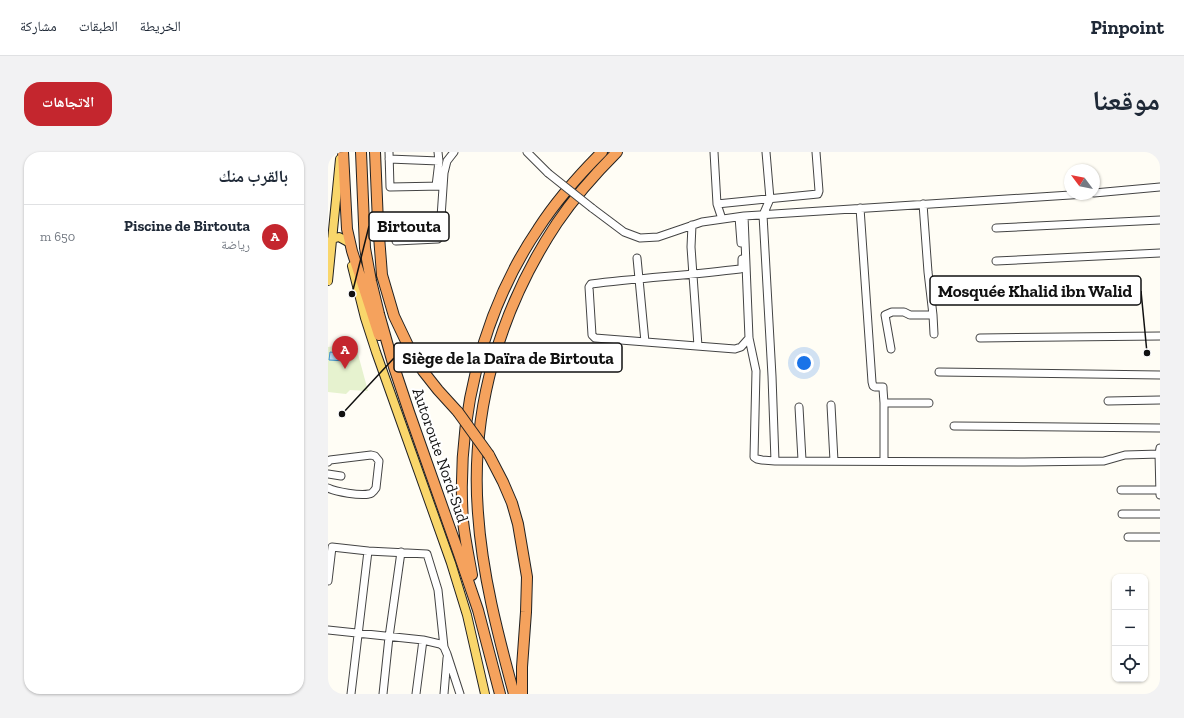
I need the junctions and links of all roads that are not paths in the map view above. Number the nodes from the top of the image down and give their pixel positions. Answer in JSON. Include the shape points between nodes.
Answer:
{"nodes":[{"id":1,"x":342,"y":152,"type":"edge"},
{"id":2,"x":361,"y":152,"type":"edge"},
{"id":3,"x":375,"y":152,"type":"edge"},
{"id":4,"x":438,"y":152,"type":"edge"},
{"id":5,"x":454,"y":152,"type":"edge"},
{"id":6,"x":527,"y":152,"type":"edge"},
{"id":7,"x":602,"y":152,"type":"edge"},
{"id":8,"x":617,"y":152,"type":"edge"},
{"id":9,"x":714,"y":152,"type":"edge"},
{"id":10,"x":766,"y":152,"type":"edge"},
{"id":11,"x":816,"y":152,"type":"edge"},
{"id":12,"x":389,"y":156,"type":"edge"},
{"id":13,"x":439,"y":161,"type":"junction"},
{"id":14,"x":439,"y":186,"type":"junction"},
{"id":15,"x":1160,"y":188,"type":"edge"},
{"id":16,"x":1100,"y":193,"type":"edge"},
{"id":17,"x":1064,"y":195,"type":"edge"},
{"id":18,"x":770,"y":199,"type":"junction"},
{"id":19,"x":717,"y":204,"type":"junction"},
{"id":20,"x":923,"y":204,"type":"junction"},
{"id":21,"x":860,"y":208,"type":"junction"},
{"id":22,"x":763,"y":215,"type":"junction"},
{"id":23,"x":741,"y":216,"type":"junction"},
{"id":24,"x":722,"y":219,"type":"junction"},
{"id":25,"x":1160,"y":220,"type":"edge"},
{"id":26,"x":702,"y":222,"type":"junction"},
{"id":27,"x":692,"y":225,"type":"junction"},
{"id":28,"x":996,"y":228,"type":"dead end"},
{"id":29,"x":330,"y":239,"type":"edge"},
{"id":30,"x":396,"y":241,"type":"dead end"},
{"id":31,"x":691,"y":244,"type":"junction"},
{"id":32,"x":351,"y":247,"type":"junction"},
{"id":33,"x":1160,"y":254,"type":"edge"},
{"id":34,"x":637,"y":258,"type":"dead end"},
{"id":35,"x":996,"y":261,"type":"dead end"},
{"id":36,"x":693,"y":275,"type":"junction"},
{"id":37,"x":639,"y":278,"type":"junction"},
{"id":38,"x":328,"y":282,"type":"edge"},
{"id":39,"x":933,"y":315,"type":"junction"},
{"id":40,"x":934,"y":334,"type":"dead end"},
{"id":41,"x":1160,"y":336,"type":"edge"},
{"id":42,"x":749,"y":338,"type":"junction"},
{"id":43,"x":980,"y":338,"type":"dead end"},
{"id":44,"x":645,"y":342,"type":"junction"},
{"id":45,"x":698,"y":346,"type":"junction"},
{"id":46,"x":891,"y":349,"type":"dead end"},
{"id":47,"x":939,"y":372,"type":"dead end"},
{"id":48,"x":1160,"y":375,"type":"edge"},
{"id":49,"x":400,"y":384,"type":"junction"},
{"id":50,"x":1160,"y":400,"type":"edge"},
{"id":51,"x":1108,"y":401,"type":"dead end"},
{"id":52,"x":928,"y":402,"type":"dead end"},
{"id":53,"x":884,"y":404,"type":"junction"},
{"id":54,"x":831,"y":405,"type":"dead end"},
{"id":55,"x":799,"y":407,"type":"dead end"},
{"id":56,"x":954,"y":426,"type":"dead end"},
{"id":57,"x":1160,"y":428,"type":"edge"},
{"id":58,"x":1160,"y":452,"type":"edge"},
{"id":59,"x":802,"y":460,"type":"junction"},
{"id":60,"x":775,"y":461,"type":"junction"},
{"id":61,"x":834,"y":461,"type":"junction"},
{"id":62,"x":884,"y":461,"type":"junction"},
{"id":63,"x":328,"y":462,"type":"edge"},
{"id":64,"x":328,"y":474,"type":"edge"},
{"id":65,"x":341,"y":476,"type":"dead end"},
{"id":66,"x":328,"y":488,"type":"edge"},
{"id":67,"x":1122,"y":490,"type":"dead end"},
{"id":68,"x":1160,"y":490,"type":"edge"},
{"id":69,"x":1160,"y":495,"type":"edge"},
{"id":70,"x":1122,"y":514,"type":"dead end"},
{"id":71,"x":1160,"y":514,"type":"edge"},
{"id":72,"x":1128,"y":537,"type":"dead end"},
{"id":73,"x":1160,"y":537,"type":"edge"},
{"id":74,"x":368,"y":551,"type":"junction"},
{"id":75,"x":401,"y":552,"type":"junction"},
{"id":76,"x":328,"y":581,"type":"edge"},
{"id":77,"x":478,"y":610,"type":"junction"},
{"id":78,"x":328,"y":630,"type":"edge"},
{"id":79,"x":358,"y":633,"type":"junction"},
{"id":80,"x":389,"y":637,"type":"junction"},
{"id":81,"x":422,"y":640,"type":"junction"},
{"id":82,"x":444,"y":647,"type":"junction"},
{"id":83,"x":448,"y":654,"type":"junction"},
{"id":84,"x":351,"y":694,"type":"edge"},
{"id":85,"x":383,"y":694,"type":"edge"},
{"id":86,"x":416,"y":694,"type":"edge"},
{"id":87,"x":444,"y":694,"type":"edge"},
{"id":88,"x":460,"y":694,"type":"edge"},
{"id":89,"x":485,"y":694,"type":"edge"},
{"id":90,"x":500,"y":694,"type":"edge"},
{"id":91,"x":514,"y":694,"type":"edge"},
{"id":92,"x":522,"y":694,"type":"edge"}],
"edges":[{"from":1,"to":29,"type":"main road"},
{"from":1,"to":32,"type":"highway","via":[[347,229]]},
{"from":2,"to":49,"type":"highway","name":"Autoroute Nord-Sud","via":[[365,248],[379,314]]},
{"from":3,"to":92,"type":"highway","name":"Autoroute Nord-Sud","bridge":true,"via":[[382,275],[394,316],[423,371],[458,412],[489,455],[512,503],[518,524],[527,577]]},
{"from":4,"to":13,"type":"street"},
{"from":5,"to":14,"type":"street","via":[[446,161]]},
{"from":6,"to":27,"type":"street","bridge":true,"via":[[548,173],[624,232],[640,238],[658,237]]},
{"from":7,"to":77,"type":"highway","via":[[573,183],[537,229],[505,288],[481,349],[467,417],[462,487],[463,522]]},
{"from":8,"to":91,"type":"highway","via":[[557,223],[528,272],[502,330],[486,389],[477,457],[478,512],[483,559]]},
{"from":9,"to":19,"type":"street"},
{"from":10,"to":18,"type":"street"},
{"from":11,"to":18,"type":"street","via":[[818,194]]},
{"from":12,"to":13,"type":"street"},
{"from":12,"to":14,"type":"street","via":[[390,187]]},
{"from":13,"to":14,"type":"street"},
{"from":14,"to":30,"type":"street","via":[[438,239]]},
{"from":15,"to":16,"type":"street"},
{"from":17,"to":20,"type":"street"},
{"from":18,"to":19,"type":"street"},
{"from":18,"to":22,"type":"street"},
{"from":19,"to":24,"type":"street"},
{"from":20,"to":21,"type":"street"},
{"from":20,"to":39,"type":"street"},
{"from":21,"to":22,"type":"street"},
{"from":21,"to":53,"type":"street","via":[[872,382],[873,386],[883,388]]},
{"from":22,"to":23,"type":"street"},
{"from":22,"to":60,"type":"street"},
{"from":23,"to":24,"type":"street"},
{"from":23,"to":36,"type":"street","via":[[742,268]]},
{"from":23,"to":42,"type":"street"},
{"from":24,"to":26,"type":"street"},
{"from":25,"to":28,"type":"street"},
{"from":26,"to":27,"type":"street"},
{"from":26,"to":31,"type":"street"},
{"from":27,"to":31,"type":"street"},
{"from":29,"to":32,"type":"main road","via":[[339,237]]},
{"from":29,"to":38,"type":"main road"},
{"from":31,"to":36,"type":"street"},
{"from":32,"to":49,"type":"highway","via":[[384,350]]},
{"from":32,"to":89,"type":"main road","via":[[352,266],[365,318],[451,563],[467,615]]},
{"from":33,"to":35,"type":"street"},
{"from":34,"to":37,"type":"street"},
{"from":36,"to":37,"type":"street"},
{"from":36,"to":45,"type":"street"},
{"from":37,"to":44,"type":"street"},
{"from":37,"to":44,"type":"street","via":[[590,285],[592,335],[595,338]]},
{"from":39,"to":40,"type":"street"},
{"from":39,"to":46,"type":"street","via":[[910,316],[904,312],[885,315]]},
{"from":41,"to":43,"type":"street"},
{"from":42,"to":45,"type":"street","via":[[741,347],[735,349]]},
{"from":42,"to":60,"type":"street","via":[[756,371],[754,457]]},
{"from":44,"to":45,"type":"street"},
{"from":47,"to":48,"type":"street"},
{"from":49,"to":77,"type":"highway","name":"Autoroute Nord-Sud"},
{"from":50,"to":51,"type":"street"},
{"from":52,"to":53,"type":"street"},
{"from":53,"to":62,"type":"street"},
{"from":54,"to":61,"type":"street"},
{"from":55,"to":59,"type":"street"},
{"from":56,"to":57,"type":"street"},
{"from":58,"to":62,"type":"street","via":[[1125,455],[1104,462]]},
{"from":58,"to":68,"type":"street"},
{"from":59,"to":60,"type":"street"},
{"from":59,"to":61,"type":"street"},
{"from":61,"to":62,"type":"street"},
{"from":63,"to":66,"type":"street","via":[[371,455],[378,461],[374,492],[345,493]]},
{"from":64,"to":65,"type":"street"},
{"from":67,"to":68,"type":"street"},
{"from":68,"to":69,"type":"street"},
{"from":70,"to":71,"type":"street"},
{"from":72,"to":73,"type":"street"},
{"from":74,"to":75,"type":"street"},
{"from":74,"to":76,"type":"street","via":[[332,547]]},
{"from":74,"to":79,"type":"street"},
{"from":75,"to":80,"type":"street"},
{"from":75,"to":82,"type":"street","via":[[426,554],[438,590]]},
{"from":77,"to":90,"type":"highway","name":"Autoroute Nord-Sud"},
{"from":78,"to":79,"type":"street"},
{"from":79,"to":80,"type":"street"},
{"from":79,"to":84,"type":"street"},
{"from":80,"to":81,"type":"street"},
{"from":80,"to":85,"type":"street"},
{"from":81,"to":82,"type":"street"},
{"from":81,"to":86,"type":"street"},
{"from":82,"to":83,"type":"street"},
{"from":83,"to":87,"type":"street"},
{"from":83,"to":88,"type":"street"}]}
